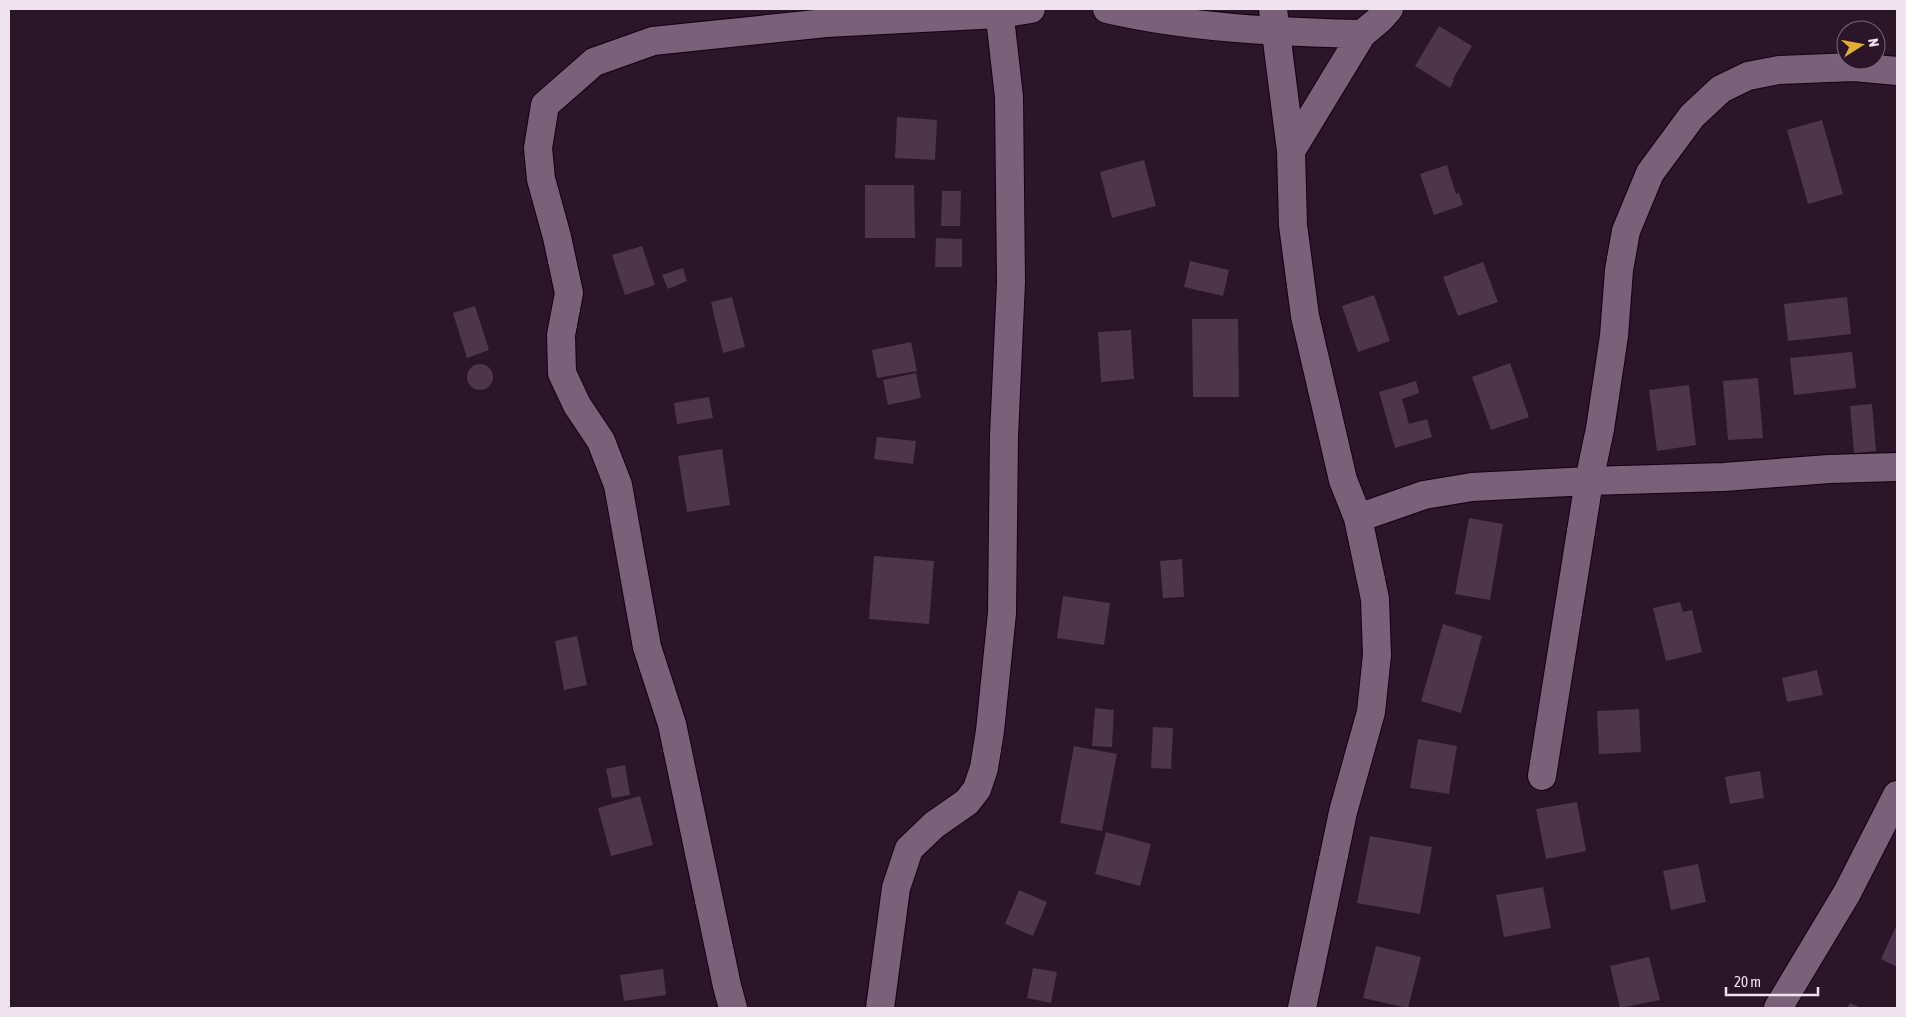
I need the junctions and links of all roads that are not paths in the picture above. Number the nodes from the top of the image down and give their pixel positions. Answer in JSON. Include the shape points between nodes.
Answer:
{"nodes":[{"id":1,"x":1031,"y":9,"type":"edge"},
{"id":2,"x":1107,"y":9,"type":"edge"},
{"id":3,"x":1389,"y":9,"type":"edge"},
{"id":4,"x":999,"y":11,"type":"edge"},
{"id":5,"x":1274,"y":20,"type":"edge"},
{"id":6,"x":1362,"y":34,"type":"junction"},
{"id":7,"x":1897,"y":71,"type":"edge"},
{"id":8,"x":1291,"y":151,"type":"junction"},
{"id":9,"x":1897,"y":467,"type":"edge"},
{"id":10,"x":1589,"y":480,"type":"junction"},
{"id":11,"x":1358,"y":518,"type":"junction"},
{"id":12,"x":1542,"y":776,"type":"dead end"},
{"id":13,"x":1897,"y":795,"type":"edge"},
{"id":14,"x":734,"y":1008,"type":"edge"},
{"id":15,"x":880,"y":1008,"type":"edge"},
{"id":16,"x":1302,"y":1008,"type":"edge"},
{"id":17,"x":1778,"y":1008,"type":"edge"}],
"edges":[{"from":1,"to":4,"type":"street"},
{"from":2,"to":5,"type":"street","via":[[1145,18]]},
{"from":3,"to":6,"type":"street"},
{"from":4,"to":14,"type":"street","via":[[826,23],[653,41],[594,62],[545,105],[538,148],[541,179],[569,294],[561,335],[562,373],[577,405],[601,441],[618,485],[647,647],[672,724]]},
{"from":4,"to":15,"type":"street","via":[[1009,97],[1011,282],[1004,436],[1002,612],[990,731],[977,788],[967,802],[934,825],[909,849],[896,888]]},
{"from":5,"to":6,"type":"street"},
{"from":5,"to":8,"type":"street"},
{"from":6,"to":8,"type":"street"},
{"from":7,"to":10,"type":"street","via":[[1854,67],[1779,70],[1748,76],[1721,89],[1692,116],[1650,173],[1626,231],[1618,270],[1614,336]]},
{"from":8,"to":11,"type":"street","via":[[1294,225],[1306,316],[1343,480]]},
{"from":9,"to":10,"type":"street","via":[[1724,477]]},
{"from":10,"to":11,"type":"street","via":[[1472,487],[1424,495]]},
{"from":10,"to":12,"type":"street"},
{"from":11,"to":16,"type":"street","via":[[1375,600],[1377,655],[1370,712],[1343,812]]},
{"from":13,"to":17,"type":"street","via":[[1847,893]]}]}
